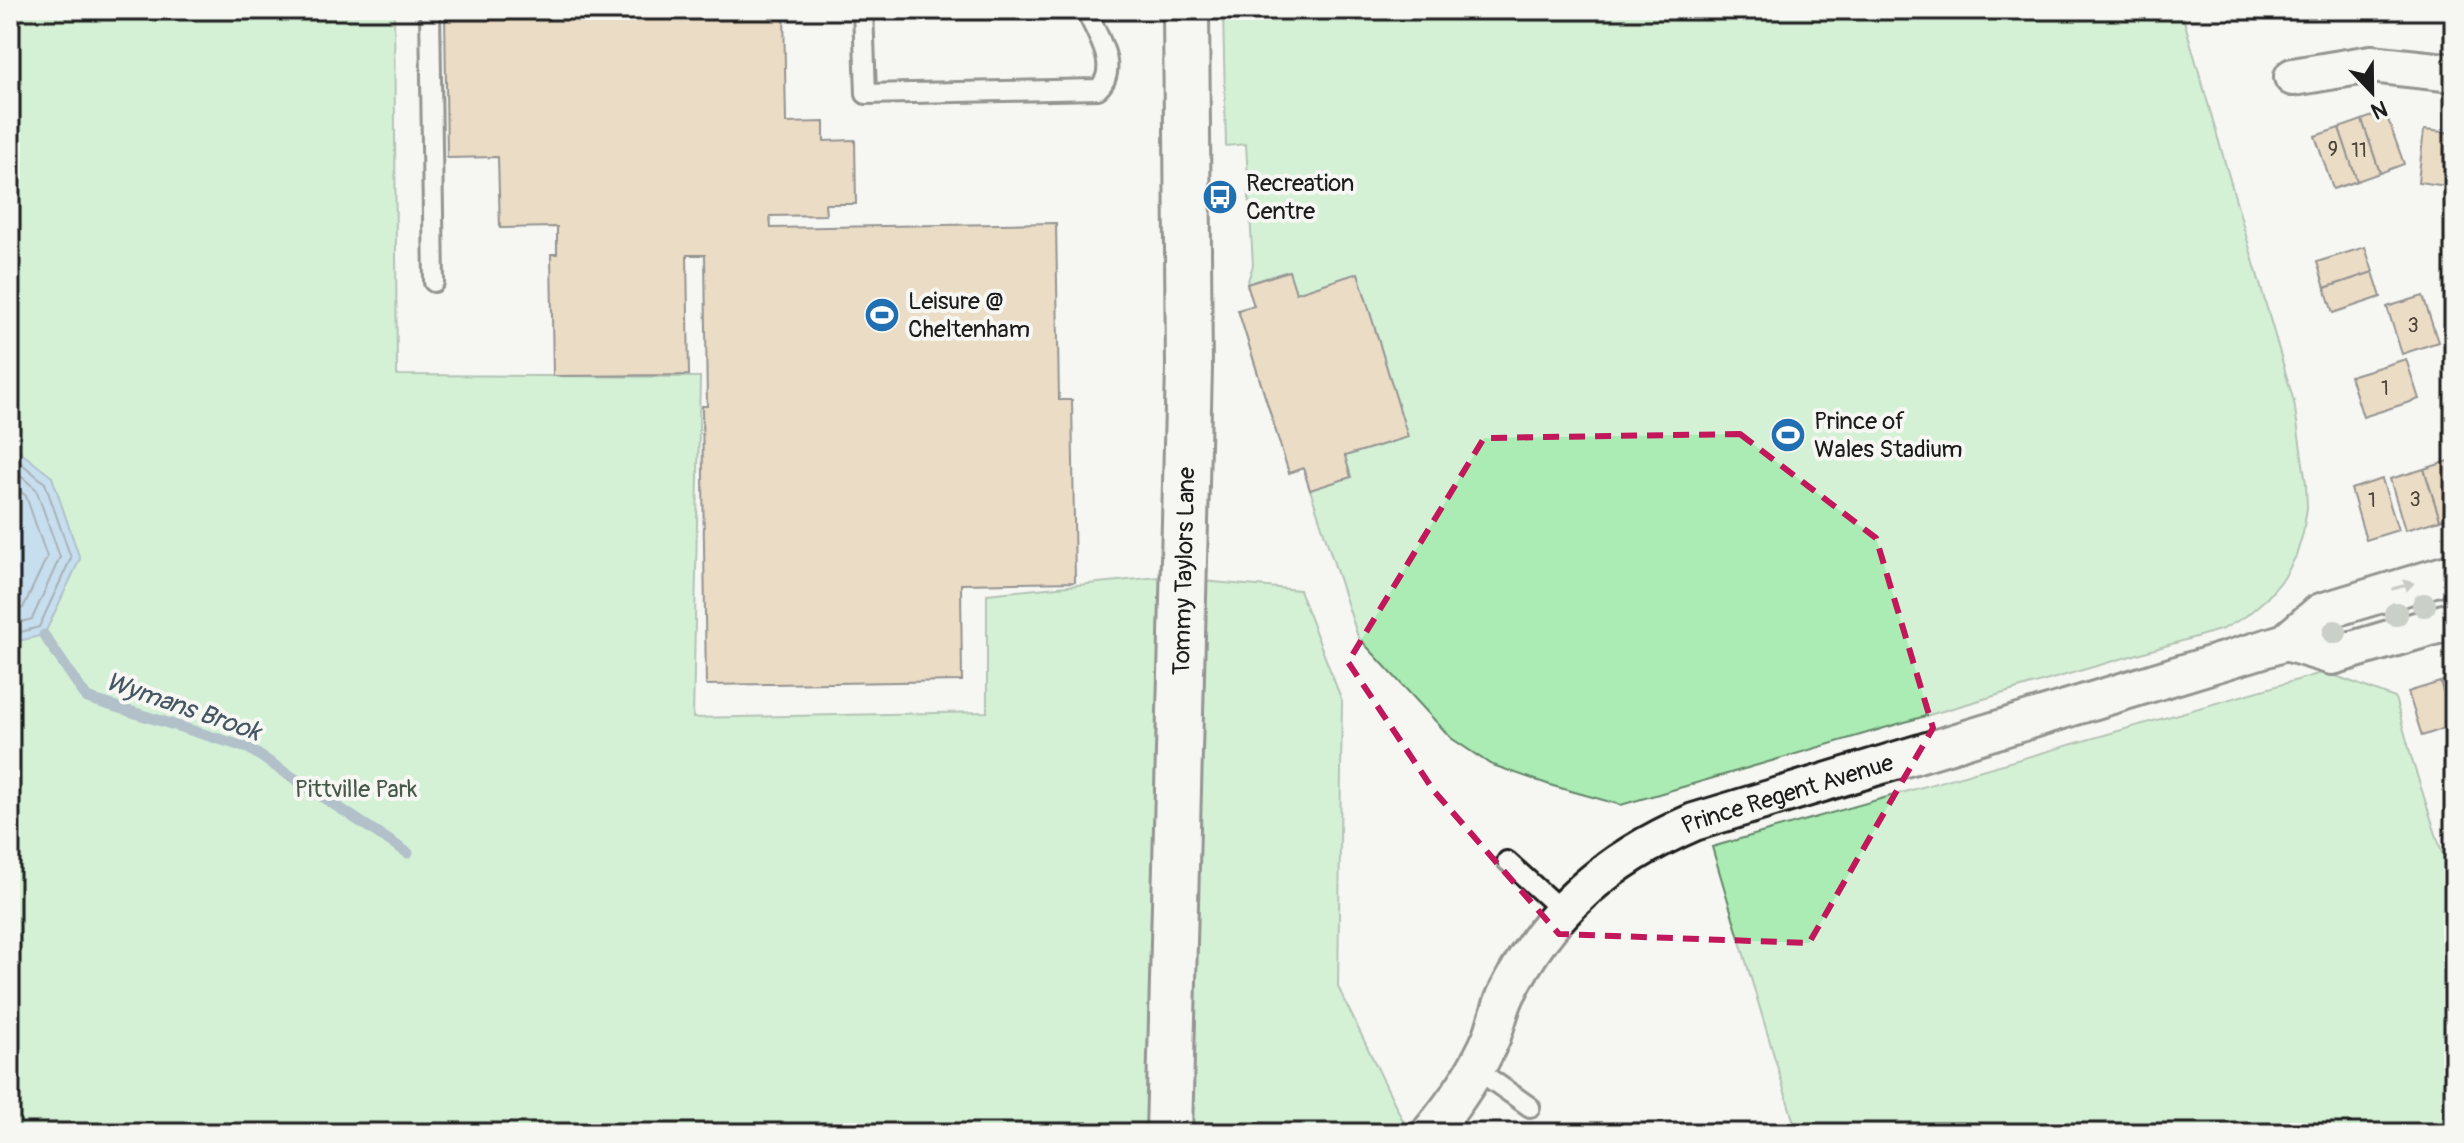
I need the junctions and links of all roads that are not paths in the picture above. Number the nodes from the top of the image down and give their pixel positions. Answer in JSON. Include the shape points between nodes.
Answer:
{"nodes":[{"id":1,"x":430,"y":10,"type":"edge"},
{"id":2,"x":863,"y":10,"type":"edge"},
{"id":3,"x":1086,"y":10,"type":"edge"},
{"id":4,"x":1186,"y":10,"type":"edge"},
{"id":5,"x":2454,"y":73,"type":"edge"},
{"id":6,"x":2293,"y":77,"type":"dead end"},
{"id":7,"x":434,"y":282,"type":"dead end"},
{"id":8,"x":2454,"y":572,"type":"edge"},
{"id":9,"x":2454,"y":620,"type":"edge"},
{"id":10,"x":2286,"y":642,"type":"junction"},
{"id":11,"x":1507,"y":861,"type":"dead end"},
{"id":12,"x":1562,"y":911,"type":"junction"},
{"id":13,"x":1476,"y":1069,"type":"junction"},
{"id":14,"x":1530,"y":1107,"type":"dead end"},
{"id":15,"x":1169,"y":1133,"type":"edge"},
{"id":16,"x":1430,"y":1133,"type":"edge"}],
"edges":[{"from":1,"to":7,"type":"lane"},
{"from":2,"to":3,"type":"lane","via":[[866,94],[1098,89],[1106,82],[1108,62]]},
{"from":4,"to":15,"type":"street","name":"Tommy Taylors Lane","via":[[1189,369]]},
{"from":5,"to":6,"type":"street","via":[[2371,64]]},
{"from":10,"to":8,"type":"street","name":"Prince Regent Avenue","one_way":true,"via":[[2321,612]]},
{"from":9,"to":10,"type":"street","via":[[2332,656]]},
{"from":10,"to":12,"type":"street","name":"Prince Regent Avenue","via":[[1694,822],[1628,855]]},
{"from":11,"to":12,"type":"lane"},
{"from":12,"to":13,"type":"street","name":"Prince Regent Avenue","via":[[1522,964]]},
{"from":13,"to":14,"type":"lane"},
{"from":13,"to":16,"type":"street","name":"Prince Regent Avenue"}]}
